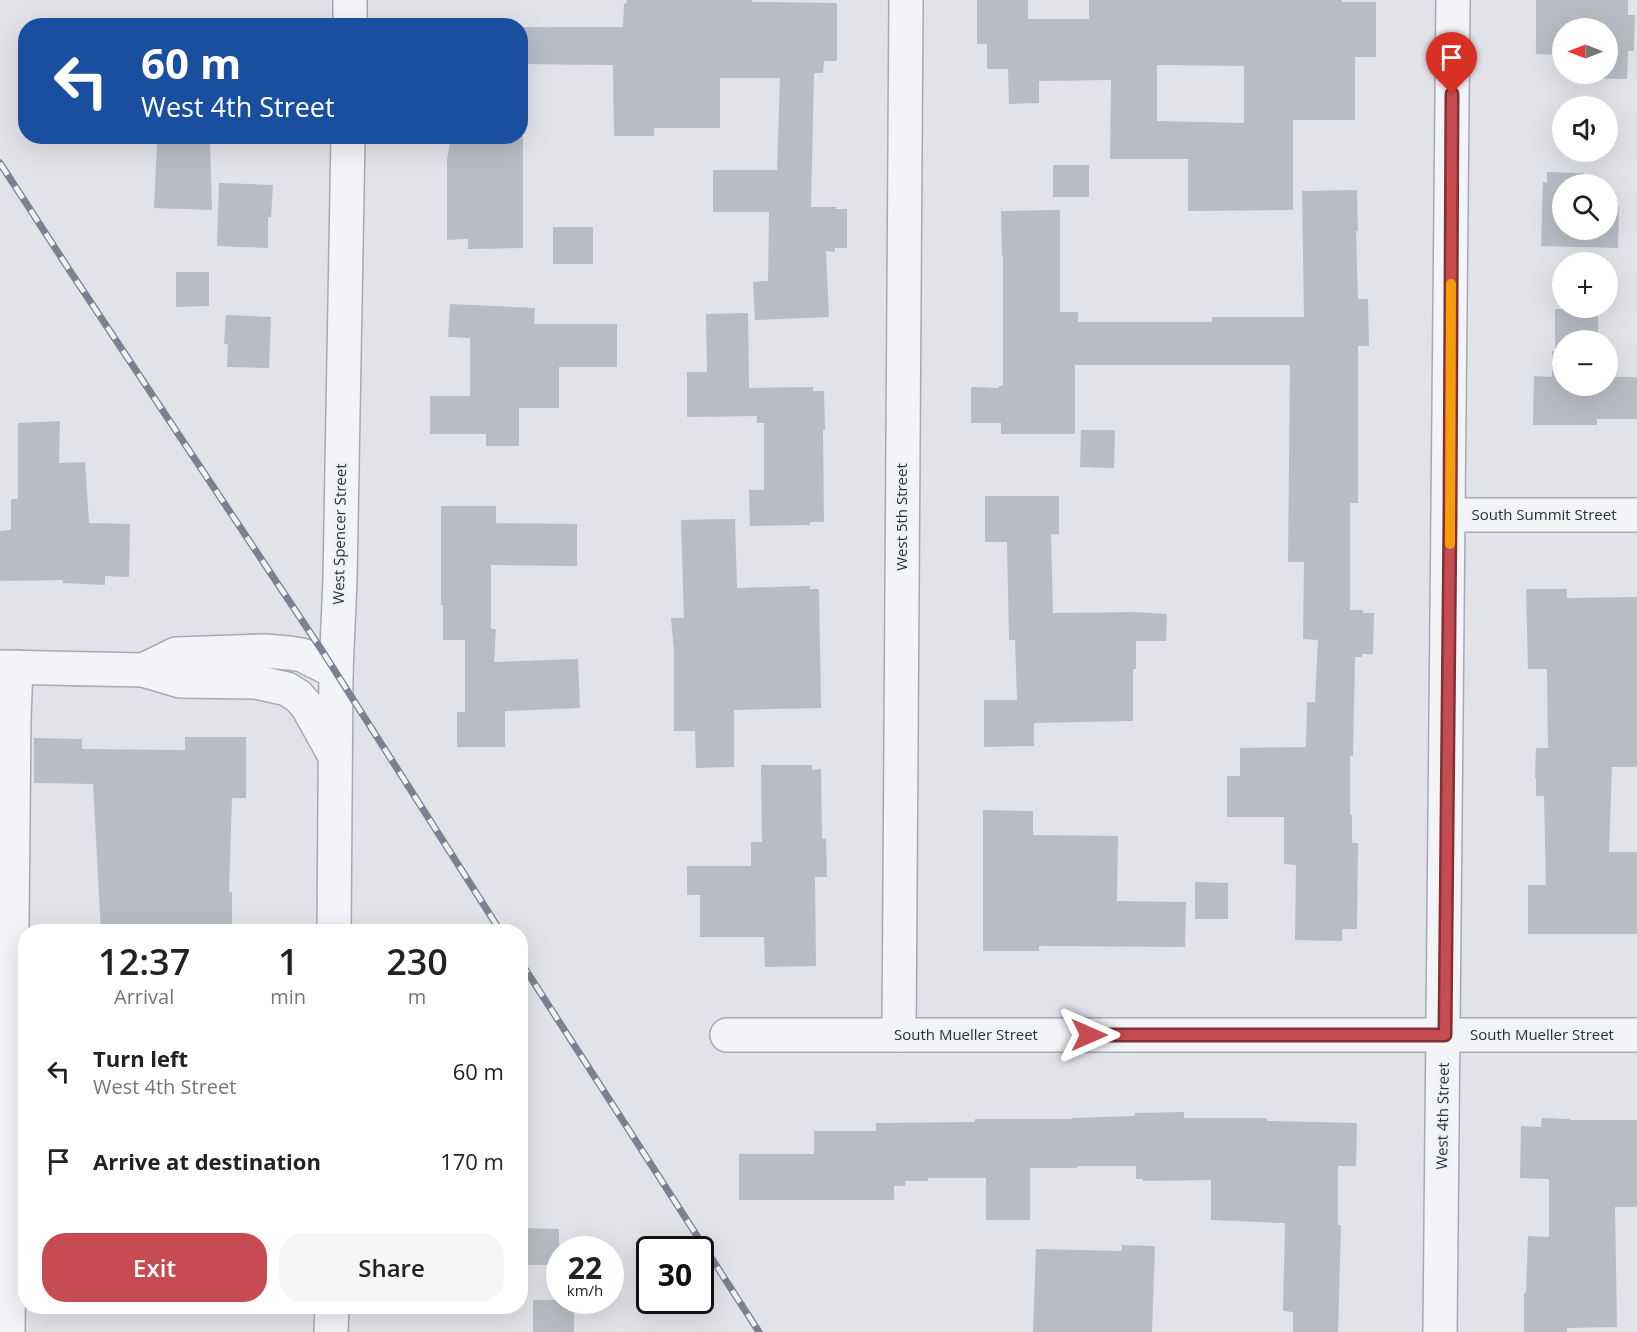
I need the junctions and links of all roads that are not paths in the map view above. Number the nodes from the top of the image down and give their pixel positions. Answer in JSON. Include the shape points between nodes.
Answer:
{"nodes":[{"id":1,"x":350,"y":0,"type":"edge"},
{"id":2,"x":906,"y":0,"type":"edge"},
{"id":3,"x":1453,"y":0,"type":"edge"},
{"id":4,"x":350,"y":18,"type":"edge"},
{"id":5,"x":348,"y":144,"type":"edge"},
{"id":6,"x":1450,"y":515,"type":"junction"},
{"id":7,"x":1637,"y":515,"type":"edge"},
{"id":8,"x":8,"y":667,"type":"edge"},
{"id":9,"x":143,"y":670,"type":"junction"},
{"id":10,"x":336,"y":672,"type":"junction"},
{"id":11,"x":336,"y":758,"type":"junction"},
{"id":12,"x":334,"y":924,"type":"edge"},
{"id":13,"x":727,"y":1035,"type":"dead end"},
{"id":14,"x":899,"y":1035,"type":"junction"},
{"id":15,"x":1445,"y":1035,"type":"junction"},
{"id":16,"x":1637,"y":1035,"type":"edge"},
{"id":17,"x":332,"y":1314,"type":"edge"},
{"id":18,"x":8,"y":1332,"type":"edge"},
{"id":19,"x":331,"y":1332,"type":"edge"},
{"id":20,"x":1440,"y":1332,"type":"edge"}],
"edges":[{"from":1,"to":4,"type":"street"},
{"from":2,"to":14,"type":"street","name":"West 5th Street"},
{"from":3,"to":6,"type":"street","name":"West 4th Street"},
{"from":5,"to":10,"type":"street","name":"West Spencer Street"},
{"from":6,"to":7,"type":"street","name":"South Summit Street"},
{"from":6,"to":15,"type":"street","name":"West 4th Street"},
{"from":8,"to":9,"type":"street"},
{"from":8,"to":18,"type":"street","via":[[14,730]]},
{"from":9,"to":10,"type":"street","via":[[176,654],[265,651],[302,655]]},
{"from":9,"to":11,"type":"street","via":[[180,681],[256,682],[287,688],[307,706]]},
{"from":10,"to":11,"type":"street","name":"West Spencer Street"},
{"from":11,"to":12,"type":"street","name":"West Spencer Street"},
{"from":13,"to":14,"type":"street","name":"South Mueller Street"},
{"from":14,"to":15,"type":"street","name":"South Mueller Street"},
{"from":15,"to":16,"type":"street","name":"South Mueller Street"},
{"from":15,"to":20,"type":"street","name":"West 4th Street"},
{"from":17,"to":19,"type":"street"}]}
